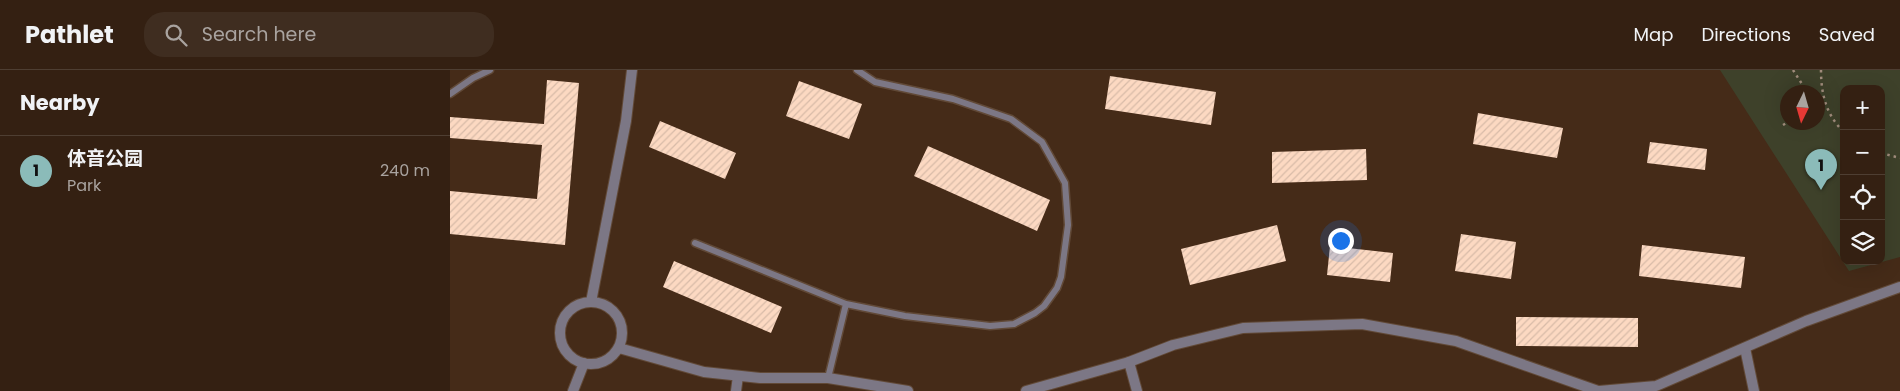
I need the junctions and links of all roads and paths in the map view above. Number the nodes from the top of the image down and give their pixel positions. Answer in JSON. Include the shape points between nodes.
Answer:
{"nodes":[{"id":1,"x":490,"y":70,"type":"edge"},
{"id":2,"x":632,"y":70,"type":"edge"},
{"id":3,"x":857,"y":70,"type":"edge"},
{"id":4,"x":1793,"y":70,"type":"edge"},
{"id":5,"x":1821,"y":70,"type":"edge"},
{"id":6,"x":1802,"y":85,"type":"edge"},
{"id":7,"x":450,"y":94,"type":"edge"},
{"id":8,"x":1842,"y":130,"type":"edge"},
{"id":9,"x":1885,"y":153,"type":"edge"},
{"id":10,"x":1900,"y":158,"type":"edge"},
{"id":11,"x":695,"y":243,"type":"dead end"},
{"id":12,"x":1900,"y":287,"type":"edge"},
{"id":13,"x":591,"y":302,"type":"junction"},
{"id":14,"x":846,"y":304,"type":"junction"},
{"id":15,"x":619,"y":348,"type":"junction"},
{"id":16,"x":1744,"y":348,"type":"junction"},
{"id":17,"x":1129,"y":362,"type":"junction"},
{"id":18,"x":584,"y":363,"type":"junction"},
{"id":19,"x":738,"y":376,"type":"junction"},
{"id":20,"x":828,"y":378,"type":"junction"},
{"id":21,"x":573,"y":391,"type":"edge"},
{"id":22,"x":736,"y":391,"type":"edge"},
{"id":23,"x":908,"y":391,"type":"edge"},
{"id":24,"x":1026,"y":391,"type":"edge"},
{"id":25,"x":1137,"y":391,"type":"edge"},
{"id":26,"x":1599,"y":391,"type":"edge"},
{"id":27,"x":1754,"y":391,"type":"edge"}],
"edges":[{"from":1,"to":7,"type":"lane"},
{"from":2,"to":13,"type":"street","via":[[626,121]]},
{"from":3,"to":14,"type":"lane","via":[[875,82],[953,99],[1011,120],[1042,142],[1065,183],[1068,225],[1057,288],[1035,313],[1014,324],[990,326],[905,316]]},
{"from":4,"to":6,"type":"path"},
{"from":5,"to":8,"type":"path","via":[[1826,106]]},
{"from":9,"to":10,"type":"path"},
{"from":11,"to":14,"type":"lane"},
{"from":12,"to":16,"type":"street","via":[[1806,321]]},
{"from":13,"to":15,"type":"street","via":[[607,306],[618,317],[623,332]]},
{"from":13,"to":18,"type":"street","via":[[569,312],[561,326],[565,349],[570,356]]},
{"from":14,"to":20,"type":"lane"},
{"from":15,"to":18,"type":"street","via":[[608,360]]},
{"from":15,"to":19,"type":"street","via":[[704,372]]},
{"from":16,"to":26,"type":"street","via":[[1656,386]]},
{"from":16,"to":27,"type":"street"},
{"from":17,"to":24,"type":"street"},
{"from":17,"to":25,"type":"street"},
{"from":17,"to":26,"type":"street","via":[[1173,345],[1243,328],[1362,324],[1456,341]]},
{"from":18,"to":21,"type":"street"},
{"from":19,"to":20,"type":"street"},
{"from":19,"to":22,"type":"street"},
{"from":20,"to":23,"type":"street"}]}
